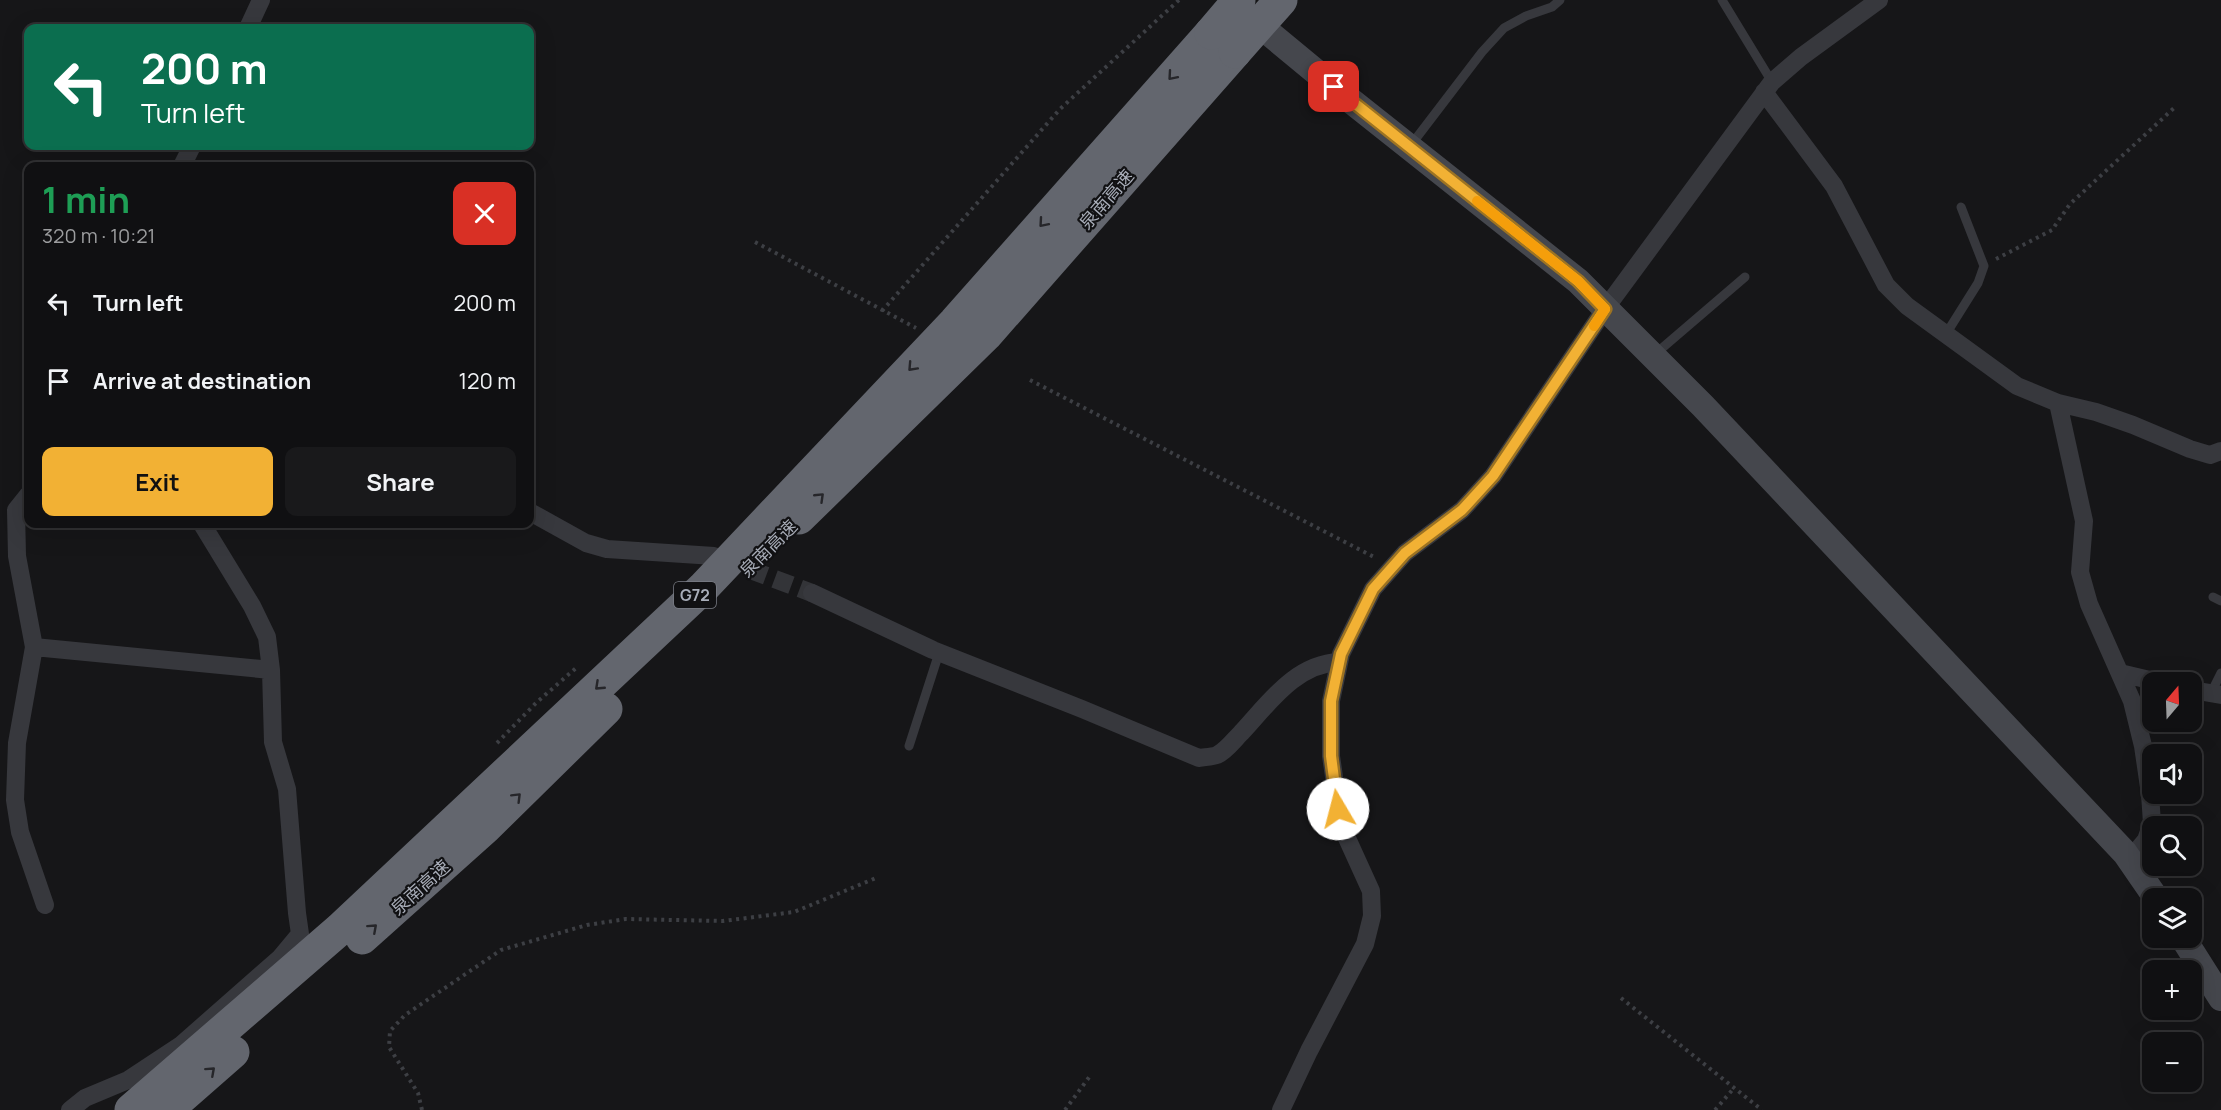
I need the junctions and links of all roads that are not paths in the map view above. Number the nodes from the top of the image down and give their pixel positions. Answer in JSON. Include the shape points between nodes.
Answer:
{"nodes":[{"id":1,"x":261,"y":0,"type":"edge"},
{"id":2,"x":1230,"y":0,"type":"edge"},
{"id":3,"x":1239,"y":0,"type":"edge"},
{"id":4,"x":1281,"y":0,"type":"edge"},
{"id":5,"x":1560,"y":0,"type":"edge"},
{"id":6,"x":1722,"y":0,"type":"edge"},
{"id":7,"x":1879,"y":0,"type":"edge"},
{"id":8,"x":250,"y":24,"type":"edge"},
{"id":9,"x":1223,"y":42,"type":"junction"},
{"id":10,"x":1768,"y":87,"type":"junction"},
{"id":11,"x":1409,"y":147,"type":"junction"},
{"id":12,"x":1961,"y":207,"type":"dead end"},
{"id":13,"x":1744,"y":277,"type":"dead end"},
{"id":14,"x":1605,"y":309,"type":"junction"},
{"id":15,"x":1946,"y":334,"type":"junction"},
{"id":16,"x":1653,"y":356,"type":"junction"},
{"id":17,"x":2058,"y":403,"type":"junction"},
{"id":18,"x":2221,"y":452,"type":"edge"},
{"id":19,"x":20,"y":502,"type":"edge"},
{"id":20,"x":534,"y":514,"type":"edge"},
{"id":21,"x":204,"y":528,"type":"edge"},
{"id":22,"x":714,"y":556,"type":"tunnel mouth"},
{"id":23,"x":812,"y":593,"type":"tunnel mouth"},
{"id":24,"x":34,"y":647,"type":"junction"},
{"id":25,"x":939,"y":653,"type":"junction"},
{"id":26,"x":1339,"y":662,"type":"junction"},
{"id":27,"x":272,"y":670,"type":"junction"},
{"id":28,"x":2221,"y":673,"type":"edge"},
{"id":29,"x":2120,"y":674,"type":"junction"},
{"id":30,"x":2142,"y":679,"type":"edge"},
{"id":31,"x":2216,"y":694,"type":"edge"},
{"id":32,"x":909,"y":746,"type":"dead end"},
{"id":33,"x":2130,"y":859,"type":"junction"},
{"id":34,"x":2149,"y":888,"type":"edge"},
{"id":35,"x":45,"y":905,"type":"dead end"},
{"id":36,"x":2189,"y":948,"type":"edge"},
{"id":37,"x":2221,"y":998,"type":"edge"},
{"id":38,"x":70,"y":1110,"type":"edge"},
{"id":39,"x":131,"y":1110,"type":"edge"},
{"id":40,"x":167,"y":1110,"type":"edge"},
{"id":41,"x":1281,"y":1110,"type":"edge"}],
"edges":[{"from":1,"to":8,"type":"street"},
{"from":2,"to":11,"type":"street"},
{"from":3,"to":9,"type":"highway","name":"泉南高速","number":"G72","bridge":true},
{"from":4,"to":9,"type":"highway","name":"泉南高速","number":"G72","bridge":true},
{"from":5,"to":11,"type":"lane","via":[[1504,28]]},
{"from":6,"to":10,"type":"lane"},
{"from":7,"to":10,"type":"street","via":[[1801,57]]},
{"from":9,"to":39,"type":"highway","name":"泉南高速","number":"G72","one_way":true,"via":[[703,588],[340,929]]},
{"from":40,"to":9,"type":"highway","name":"泉南高速","number":"G72","one_way":true,"via":[[485,828],[986,335]]},
{"from":10,"to":14,"type":"street"},
{"from":10,"to":15,"type":"street","via":[[1834,186],[1886,285]]},
{"from":11,"to":14,"type":"street","via":[[1578,281]]},
{"from":12,"to":15,"type":"lane","via":[[1984,266],[1978,283]]},
{"from":13,"to":16,"type":"lane"},
{"from":14,"to":16,"type":"street"},
{"from":14,"to":26,"type":"street","via":[[1493,476],[1462,510],[1405,553],[1373,589]]},
{"from":15,"to":17,"type":"street","via":[[2017,386]]},
{"from":16,"to":33,"type":"street"},
{"from":17,"to":18,"type":"street","via":[[2096,412],[2210,455]]},
{"from":17,"to":29,"type":"street","via":[[2084,521],[2080,572],[2089,604]]},
{"from":19,"to":24,"type":"street","via":[[16,556]]},
{"from":20,"to":22,"type":"street","via":[[586,543],[607,549]]},
{"from":21,"to":27,"type":"street","via":[[267,637]]},
{"from":23,"to":25,"type":"street"},
{"from":24,"to":27,"type":"street"},
{"from":24,"to":35,"type":"street","via":[[17,743],[15,800],[20,832]]},
{"from":25,"to":26,"type":"street","via":[[1199,758],[1217,755],[1232,743],[1287,684],[1311,667]]},
{"from":25,"to":32,"type":"lane"},
{"from":26,"to":41,"type":"street","via":[[1331,701],[1331,756],[1341,825],[1371,891],[1371,916],[1365,944]]},
{"from":27,"to":38,"type":"street","via":[[273,741],[286,789],[300,934],[280,958],[181,1045],[128,1080],[85,1098]]},
{"from":28,"to":31,"type":"lane"},
{"from":29,"to":30,"type":"street"},
{"from":29,"to":33,"type":"street","via":[[2132,701],[2143,746],[2152,823],[2146,840]]},
{"from":33,"to":34,"type":"street"},
{"from":36,"to":37,"type":"street"}]}
